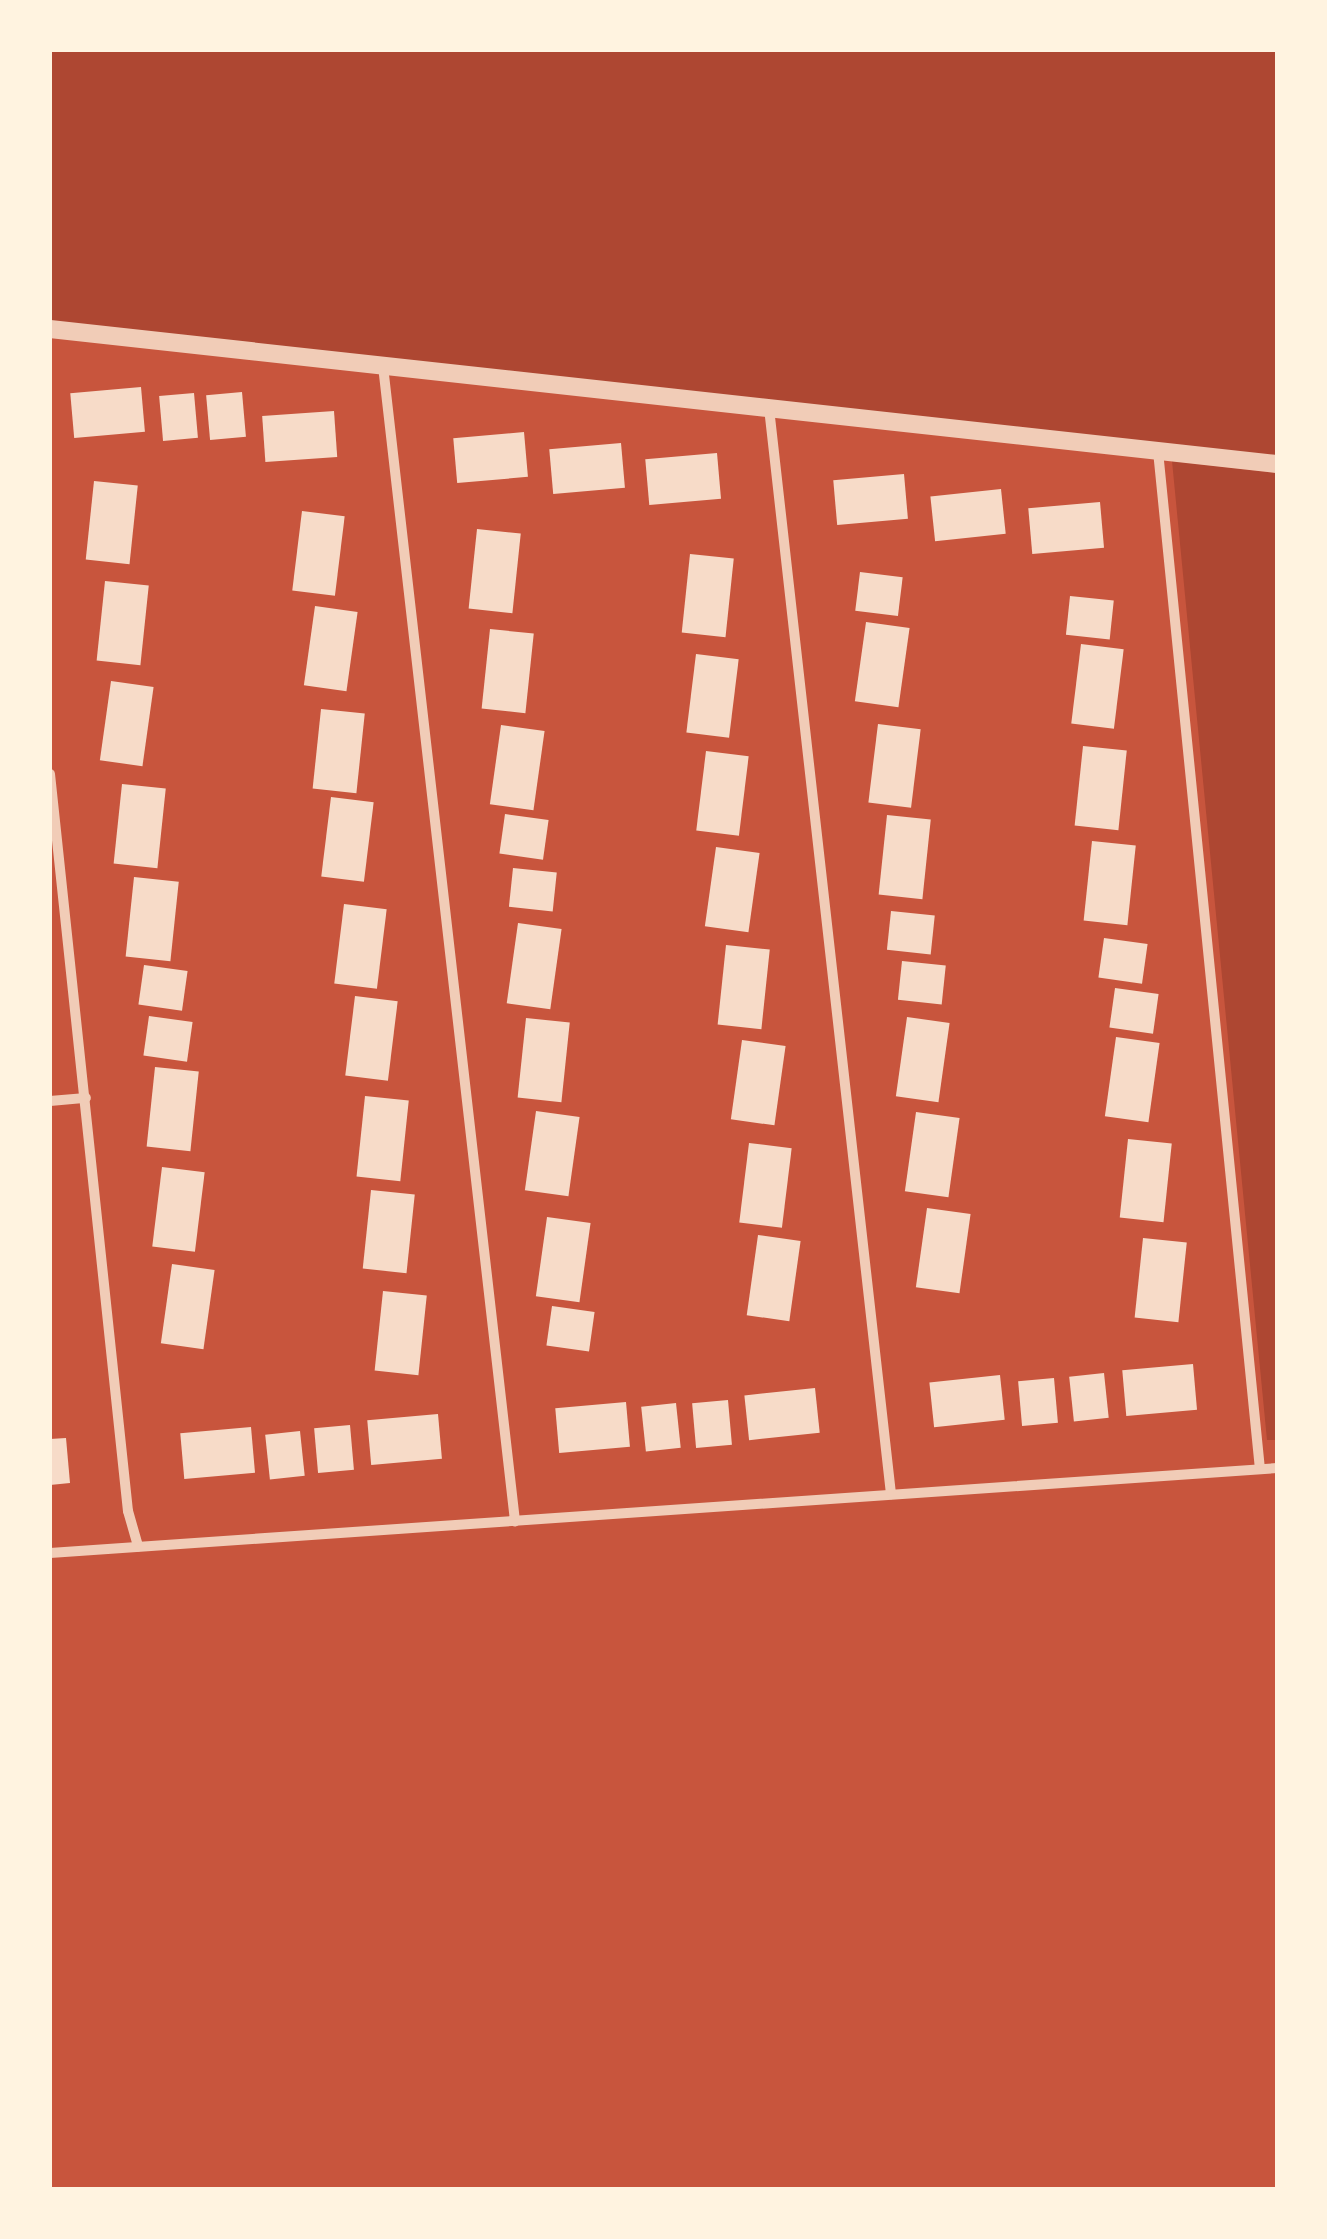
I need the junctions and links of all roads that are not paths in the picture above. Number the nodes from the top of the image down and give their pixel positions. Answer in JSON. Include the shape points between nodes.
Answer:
{"nodes":[{"id":1,"x":50,"y":329,"type":"edge"},
{"id":2,"x":383,"y":365,"type":"junction"},
{"id":3,"x":768,"y":408,"type":"junction"},
{"id":4,"x":1158,"y":451,"type":"junction"},
{"id":5,"x":1277,"y":464,"type":"edge"},
{"id":6,"x":50,"y":774,"type":"edge"},
{"id":7,"x":86,"y":1098,"type":"junction"},
{"id":8,"x":50,"y":1101,"type":"edge"},
{"id":9,"x":1277,"y":1468,"type":"edge"},
{"id":10,"x":1260,"y":1469,"type":"junction"},
{"id":11,"x":891,"y":1494,"type":"junction"},
{"id":12,"x":514,"y":1521,"type":"junction"},
{"id":13,"x":138,"y":1547,"type":"junction"},
{"id":14,"x":50,"y":1553,"type":"edge"}],
"edges":[{"from":1,"to":2,"type":"street"},
{"from":2,"to":3,"type":"street"},
{"from":2,"to":12,"type":"street"},
{"from":3,"to":4,"type":"street"},
{"from":3,"to":11,"type":"street"},
{"from":4,"to":5,"type":"street"},
{"from":4,"to":10,"type":"street"},
{"from":6,"to":7,"type":"street"},
{"from":7,"to":8,"type":"street"},
{"from":7,"to":13,"type":"street","via":[[128,1511]]},
{"from":9,"to":10,"type":"street"},
{"from":10,"to":11,"type":"street"},
{"from":11,"to":12,"type":"street"},
{"from":12,"to":13,"type":"street"},
{"from":13,"to":14,"type":"street"}]}
